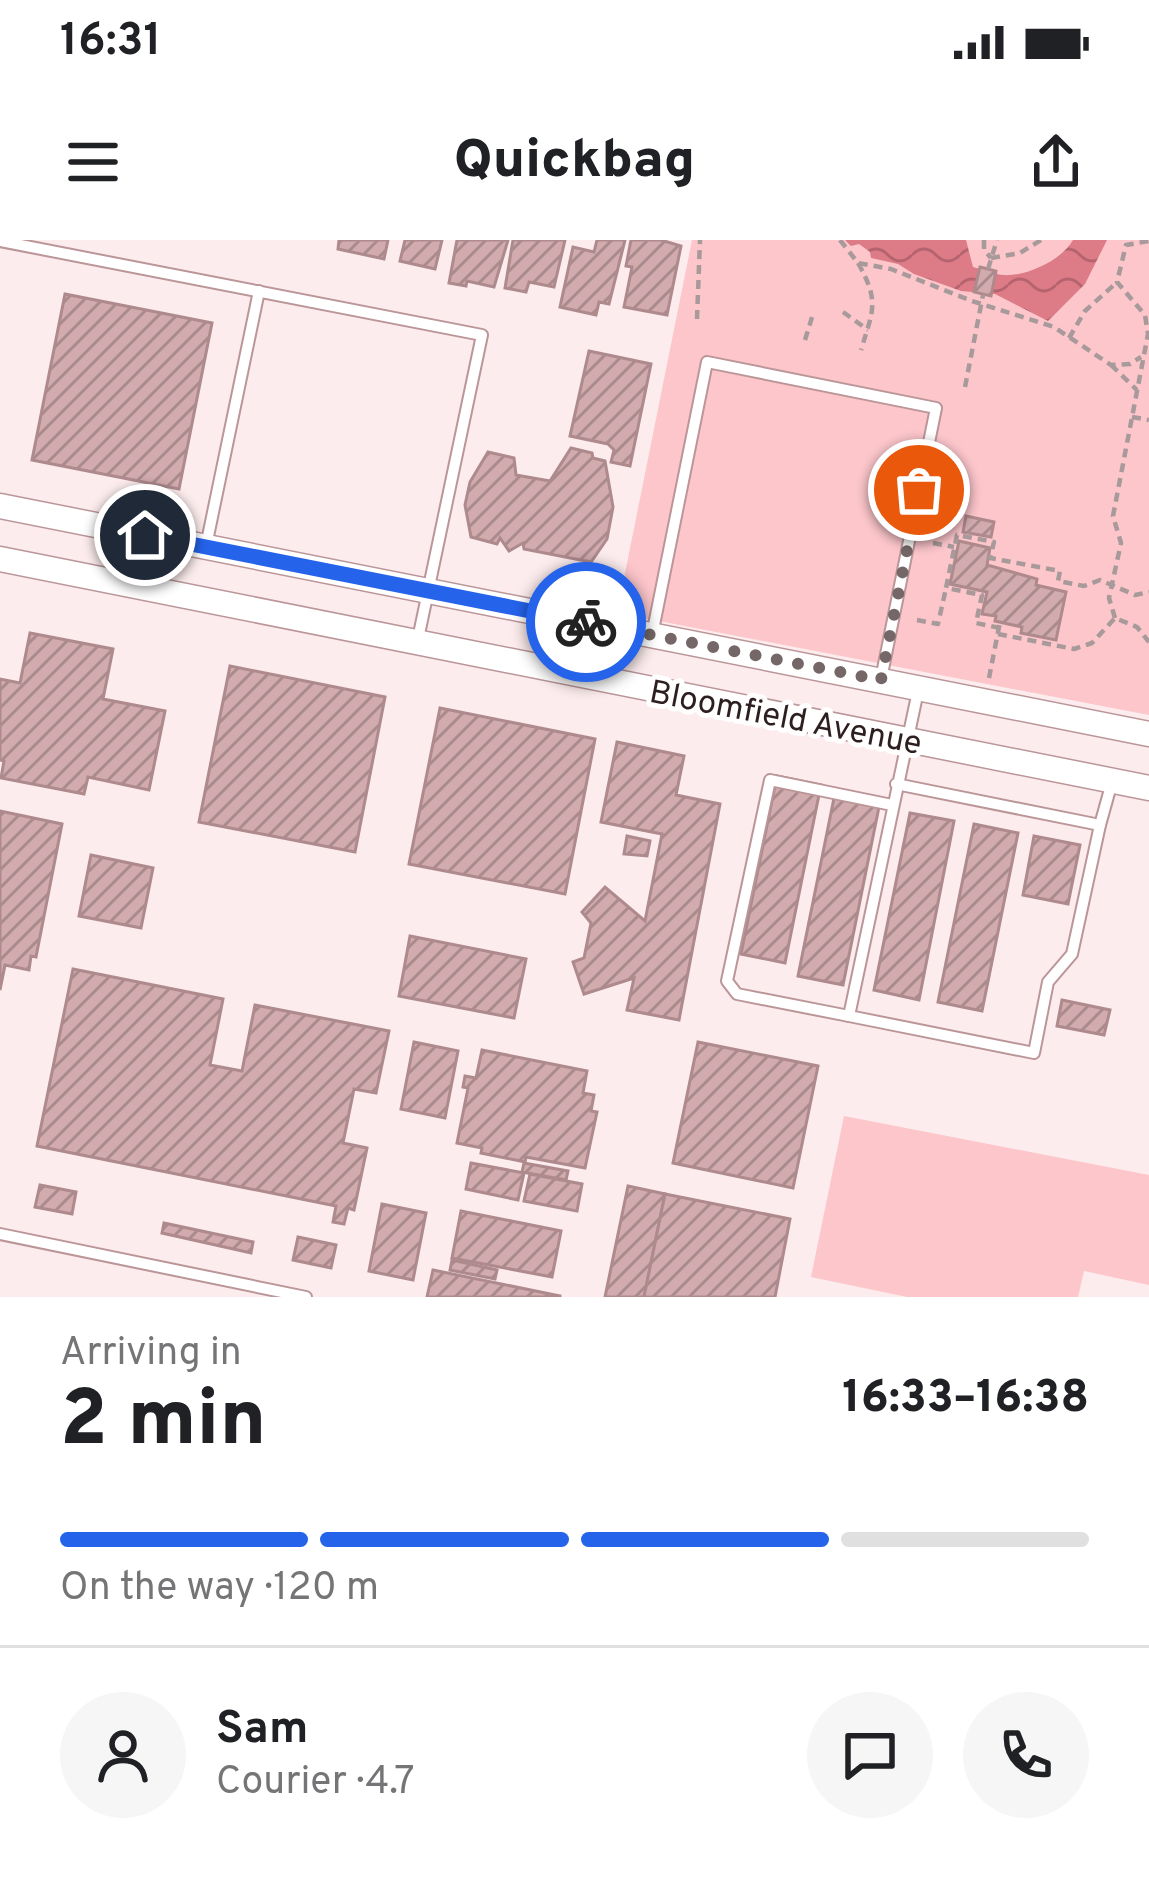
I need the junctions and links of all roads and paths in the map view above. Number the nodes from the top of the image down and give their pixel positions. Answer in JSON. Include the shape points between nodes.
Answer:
{"nodes":[{"id":1,"x":700,"y":240,"type":"edge"},
{"id":2,"x":840,"y":240,"type":"edge"},
{"id":3,"x":984,"y":240,"type":"edge"},
{"id":4,"x":997,"y":240,"type":"edge"},
{"id":5,"x":1041,"y":240,"type":"edge"},
{"id":6,"x":0,"y":241,"type":"edge"},
{"id":7,"x":1149,"y":241,"type":"edge"},
{"id":8,"x":991,"y":258,"type":"junction"},
{"id":9,"x":858,"y":263,"type":"junction"},
{"id":10,"x":988,"y":269,"type":"dead end"},
{"id":11,"x":1117,"y":282,"type":"junction"},
{"id":12,"x":259,"y":292,"type":"junction"},
{"id":13,"x":983,"y":295,"type":"dead end"},
{"id":14,"x":981,"y":304,"type":"junction"},
{"id":15,"x":843,"y":313,"type":"dead end"},
{"id":16,"x":813,"y":314,"type":"dead end"},
{"id":17,"x":697,"y":319,"type":"dead end"},
{"id":18,"x":868,"y":330,"type":"junction"},
{"id":19,"x":1069,"y":338,"type":"junction"},
{"id":20,"x":805,"y":340,"type":"dead end"},
{"id":21,"x":861,"y":350,"type":"dead end"},
{"id":22,"x":1144,"y":356,"type":"junction"},
{"id":23,"x":1112,"y":365,"type":"junction"},
{"id":24,"x":964,"y":387,"type":"dead end"},
{"id":25,"x":1137,"y":391,"type":"junction"},
{"id":26,"x":1132,"y":417,"type":"junction"},
{"id":27,"x":1149,"y":421,"type":"edge"},
{"id":28,"x":0,"y":506,"type":"edge"},
{"id":29,"x":933,"y":543,"type":"dead end"},
{"id":30,"x":206,"y":546,"type":"junction"},
{"id":31,"x":954,"y":547,"type":"junction"},
{"id":32,"x":0,"y":560,"type":"edge"},
{"id":33,"x":1111,"y":582,"type":"junction"},
{"id":34,"x":946,"y":588,"type":"junction"},
{"id":35,"x":428,"y":591,"type":"junction"},
{"id":36,"x":1149,"y":592,"type":"edge"},
{"id":37,"x":1115,"y":618,"type":"junction"},
{"id":38,"x":917,"y":620,"type":"dead end"},
{"id":39,"x":1000,"y":628,"type":"junction"},
{"id":40,"x":652,"y":635,"type":"junction"},
{"id":41,"x":1149,"y":642,"type":"edge"},
{"id":42,"x":418,"y":643,"type":"junction"},
{"id":43,"x":989,"y":678,"type":"dead end"},
{"id":44,"x":881,"y":680,"type":"junction"},
{"id":45,"x":919,"y":688,"type":"junction"},
{"id":46,"x":1149,"y":734,"type":"edge"},
{"id":47,"x":907,"y":740,"type":"junction"},
{"id":48,"x":1112,"y":781,"type":"junction"},
{"id":49,"x":896,"y":784,"type":"junction"},
{"id":50,"x":1149,"y":788,"type":"edge"},
{"id":51,"x":892,"y":805,"type":"junction"},
{"id":52,"x":1100,"y":825,"type":"junction"},
{"id":53,"x":849,"y":1016,"type":"junction"},
{"id":54,"x":0,"y":1234,"type":"edge"},
{"id":55,"x":306,"y":1297,"type":"edge"}],
"edges":[{"from":1,"to":17,"type":"path"},
{"from":2,"to":9,"type":"path"},
{"from":3,"to":8,"type":"path"},
{"from":4,"to":8,"type":"path"},
{"from":5,"to":8,"type":"path"},
{"from":6,"to":12,"type":"lane"},
{"from":7,"to":11,"type":"path","via":[[1126,245]]},
{"from":8,"to":10,"type":"path"},
{"from":9,"to":14,"type":"path"},
{"from":9,"to":18,"type":"path","via":[[874,296]]},
{"from":11,"to":19,"type":"path"},
{"from":11,"to":22,"type":"path","via":[[1145,316]]},
{"from":12,"to":30,"type":"lane"},
{"from":12,"to":35,"type":"lane","via":[[482,335]]},
{"from":13,"to":14,"type":"path"},
{"from":14,"to":19,"type":"path"},
{"from":14,"to":24,"type":"path"},
{"from":15,"to":18,"type":"path"},
{"from":16,"to":20,"type":"path"},
{"from":18,"to":21,"type":"path"},
{"from":19,"to":23,"type":"path"},
{"from":22,"to":23,"type":"path"},
{"from":22,"to":25,"type":"path"},
{"from":23,"to":25,"type":"path"},
{"from":25,"to":26,"type":"path"},
{"from":26,"to":27,"type":"path"},
{"from":26,"to":33,"type":"path","via":[[1113,516],[1121,543]]},
{"from":28,"to":30,"type":"street","name":"Bloomfield Avenue"},
{"from":29,"to":31,"type":"path"},
{"from":30,"to":35,"type":"street","name":"Bloomfield Avenue"},
{"from":31,"to":33,"type":"path","via":[[957,535],[994,542],[989,562],[1060,571],[1058,581],[1084,586]]},
{"from":31,"to":34,"type":"path"},
{"from":32,"to":42,"type":"street","name":"Bloomfield Avenue"},
{"from":33,"to":36,"type":"path","via":[[1136,596]]},
{"from":33,"to":37,"type":"path"},
{"from":34,"to":38,"type":"path","via":[[938,624]]},
{"from":34,"to":39,"type":"path","via":[[982,593],[976,623]]},
{"from":35,"to":40,"type":"street","name":"Bloomfield Avenue"},
{"from":35,"to":42,"type":"lane"},
{"from":37,"to":39,"type":"path","via":[[1084,648]]},
{"from":37,"to":41,"type":"path"},
{"from":39,"to":43,"type":"path"},
{"from":40,"to":44,"type":"street","name":"Bloomfield Avenue"},
{"from":40,"to":44,"type":"lane","via":[[707,362],[753,371],[936,408]]},
{"from":42,"to":47,"type":"street","name":"Bloomfield Avenue"},
{"from":44,"to":45,"type":"street","name":"Bloomfield Avenue"},
{"from":45,"to":46,"type":"street","name":"Bloomfield Avenue"},
{"from":45,"to":47,"type":"lane"},
{"from":47,"to":48,"type":"street","name":"Bloomfield Avenue"},
{"from":47,"to":49,"type":"lane"},
{"from":48,"to":50,"type":"street","name":"Bloomfield Avenue"},
{"from":48,"to":52,"type":"lane"},
{"from":49,"to":51,"type":"lane"},
{"from":49,"to":52,"type":"lane"},
{"from":51,"to":53,"type":"lane"},
{"from":51,"to":53,"type":"lane","via":[[770,780],[727,981],[737,994]]},
{"from":52,"to":53,"type":"lane","via":[[1072,954],[1048,982],[1034,1053]]},
{"from":54,"to":55,"type":"lane"}]}
